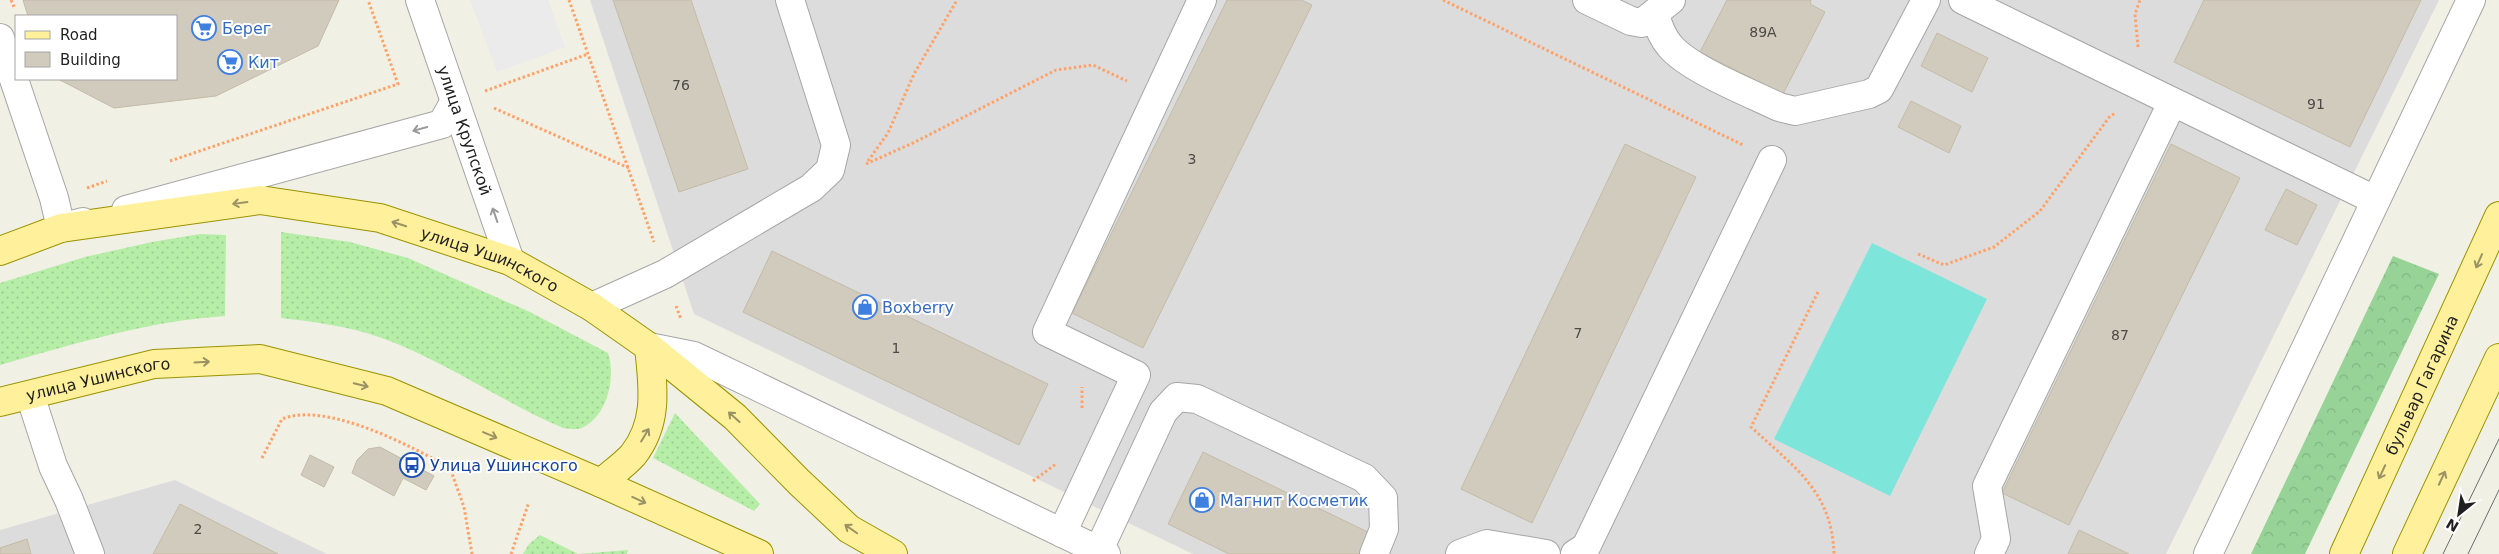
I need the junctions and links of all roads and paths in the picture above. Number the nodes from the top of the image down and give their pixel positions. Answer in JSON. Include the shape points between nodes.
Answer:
{"nodes":[{"id":1,"x":368,"y":0,"type":"edge"},
{"id":2,"x":420,"y":0,"type":"edge"},
{"id":3,"x":569,"y":0,"type":"edge"},
{"id":4,"x":790,"y":0,"type":"edge"},
{"id":5,"x":957,"y":0,"type":"edge"},
{"id":6,"x":1202,"y":0,"type":"edge"},
{"id":7,"x":1443,"y":0,"type":"edge"},
{"id":8,"x":1587,"y":0,"type":"edge"},
{"id":9,"x":1926,"y":0,"type":"edge"},
{"id":10,"x":1962,"y":0,"type":"edge"},
{"id":11,"x":2471,"y":0,"type":"edge"},
{"id":12,"x":1663,"y":7,"type":"edge"},
{"id":13,"x":0,"y":38,"type":"edge"},
{"id":14,"x":588,"y":54,"type":"junction"},
{"id":15,"x":1093,"y":65,"type":"dead end"},
{"id":16,"x":466,"y":97,"type":"junction"},
{"id":17,"x":2172,"y":103,"type":"junction"},
{"id":18,"x":486,"y":104,"type":"dead end"},
{"id":19,"x":2122,"y":110,"type":"dead end"},
{"id":20,"x":1772,"y":160,"type":"joint"},
{"id":21,"x":167,"y":162,"type":"dead end"},
{"id":22,"x":866,"y":164,"type":"junction"},
{"id":23,"x":629,"y":168,"type":"junction"},
{"id":24,"x":858,"y":169,"type":"dead end"},
{"id":25,"x":111,"y":180,"type":"dead end"},
{"id":26,"x":54,"y":198,"type":"junction"},
{"id":27,"x":2375,"y":200,"type":"junction"},
{"id":28,"x":2499,"y":216,"type":"edge"},
{"id":29,"x":61,"y":228,"type":"junction"},
{"id":30,"x":0,"y":251,"type":"edge"},
{"id":31,"x":1918,"y":254,"type":"dead end"},
{"id":32,"x":510,"y":261,"type":"junction"},
{"id":33,"x":665,"y":274,"type":"junction"},
{"id":34,"x":1818,"y":292,"type":"dead end"},
{"id":35,"x":592,"y":307,"type":"junction"},
{"id":36,"x":684,"y":328,"type":"dead end"},
{"id":37,"x":1072,"y":345,"type":"junction"},
{"id":38,"x":649,"y":347,"type":"junction"},
{"id":39,"x":2499,"y":358,"type":"edge"},
{"id":40,"x":30,"y":395,"type":"junction"},
{"id":41,"x":0,"y":402,"type":"edge"},
{"id":42,"x":1082,"y":410,"type":"dead end"},
{"id":43,"x":262,"y":458,"type":"dead end"},
{"id":44,"x":1060,"y":460,"type":"dead end"},
{"id":45,"x":601,"y":483,"type":"junction"},
{"id":46,"x":1031,"y":483,"type":"dead end"},
{"id":47,"x":529,"y":502,"type":"dead end"},
{"id":48,"x":1062,"y":533,"type":"junction"},
{"id":49,"x":1101,"y":553,"type":"edge"},
{"id":50,"x":90,"y":554,"type":"edge"},
{"id":51,"x":472,"y":554,"type":"edge"},
{"id":52,"x":510,"y":554,"type":"edge"},
{"id":53,"x":759,"y":554,"type":"edge"},
{"id":54,"x":893,"y":554,"type":"edge"},
{"id":55,"x":1374,"y":554,"type":"edge"},
{"id":56,"x":1460,"y":554,"type":"edge"},
{"id":57,"x":1546,"y":554,"type":"edge"},
{"id":58,"x":1575,"y":554,"type":"edge"},
{"id":59,"x":1834,"y":554,"type":"edge"},
{"id":60,"x":1989,"y":554,"type":"edge"},
{"id":61,"x":2208,"y":554,"type":"edge"},
{"id":62,"x":2344,"y":554,"type":"edge"},
{"id":63,"x":2407,"y":554,"type":"edge"}],
"edges":[{"from":1,"to":21,"type":"path","via":[[398,84]]},
{"from":2,"to":16,"type":"street","name":"улица Крупской"},
{"from":3,"to":14,"type":"path"},
{"from":4,"to":33,"type":"street","via":[[836,145],[830,170],[811,188]]},
{"from":5,"to":22,"type":"path","via":[[914,74],[888,133]]},
{"from":6,"to":37,"type":"street","via":[[1046,332]]},
{"from":7,"to":20,"type":"path"},
{"from":8,"to":12,"type":"street","via":[[1642,23]]},
{"from":9,"to":12,"type":"street","via":[[1879,89],[1795,112],[1682,59],[1668,45],[1659,28]]},
{"from":10,"to":17,"type":"street"},
{"from":11,"to":27,"type":"street"},
{"from":13,"to":26,"type":"street"},
{"from":14,"to":16,"type":"path"},
{"from":14,"to":23,"type":"path"},
{"from":15,"to":22,"type":"path","via":[[1056,70]]},
{"from":16,"to":29,"type":"street","one_way":true,"via":[[442,124]]},
{"from":32,"to":16,"type":"street","name":"улица Крупской","one_way":true},
{"from":17,"to":27,"type":"street"},
{"from":17,"to":60,"type":"street","via":[[1987,486],[1996,539]]},
{"from":18,"to":23,"type":"path"},
{"from":19,"to":31,"type":"path","via":[[2110,116],[2040,211],[1994,248],[1944,265]]},
{"from":20,"to":58,"type":"street","via":[[1586,547]]},
{"from":22,"to":24,"type":"path"},
{"from":23,"to":33,"type":"path"},
{"from":25,"to":26,"type":"path"},
{"from":26,"to":29,"type":"street"},
{"from":27,"to":61,"type":"street"},
{"from":28,"to":62,"type":"main road","name":"бульвар Гагарина","one_way":true},
{"from":29,"to":30,"type":"main road","name":"улица Ушинского"},
{"from":32,"to":29,"type":"main road","name":"улица Ушинского","one_way":true,"via":[[380,218],[260,200]]},
{"from":32,"to":35,"type":"main road","name":"улица Ушинского"},
{"from":33,"to":35,"type":"street"},
{"from":33,"to":36,"type":"path"},
{"from":34,"to":59,"type":"path","via":[[1751,427],[1806,477],[1823,503],[1832,526]]},
{"from":35,"to":38,"type":"main road","name":"улица Ушинского"},
{"from":37,"to":42,"type":"path","via":[[1084,393]]},
{"from":37,"to":48,"type":"street","via":[[1136,375]]},
{"from":45,"to":38,"type":"main road","one_way":true,"via":[[632,455],[650,427],[654,399]]},
{"from":38,"to":48,"type":"street","via":[[694,356]]},
{"from":54,"to":38,"type":"main road","name":"улица Ушинского","one_way":true,"via":[[849,529],[735,417]]},
{"from":63,"to":39,"type":"main road","one_way":true},
{"from":40,"to":41,"type":"main road","name":"улица Ушинского"},
{"from":40,"to":45,"type":"main road","name":"улица Ушинского","one_way":true,"via":[[154,364],[260,359],[387,391]]},
{"from":40,"to":50,"type":"street","via":[[53,466]]},
{"from":43,"to":51,"type":"path","via":[[282,419],[295,413],[340,418],[428,456],[450,468],[464,507]]},
{"from":44,"to":46,"type":"path"},
{"from":45,"to":53,"type":"main road","name":"улица Ушинского","one_way":true},
{"from":47,"to":52,"type":"path"},
{"from":48,"to":49,"type":"street"},
{"from":49,"to":55,"type":"street","via":[[1162,412],[1177,397],[1197,398],[1364,478],[1383,498],[1384,529]]},
{"from":56,"to":57,"type":"street","via":[[1487,544]]}]}
